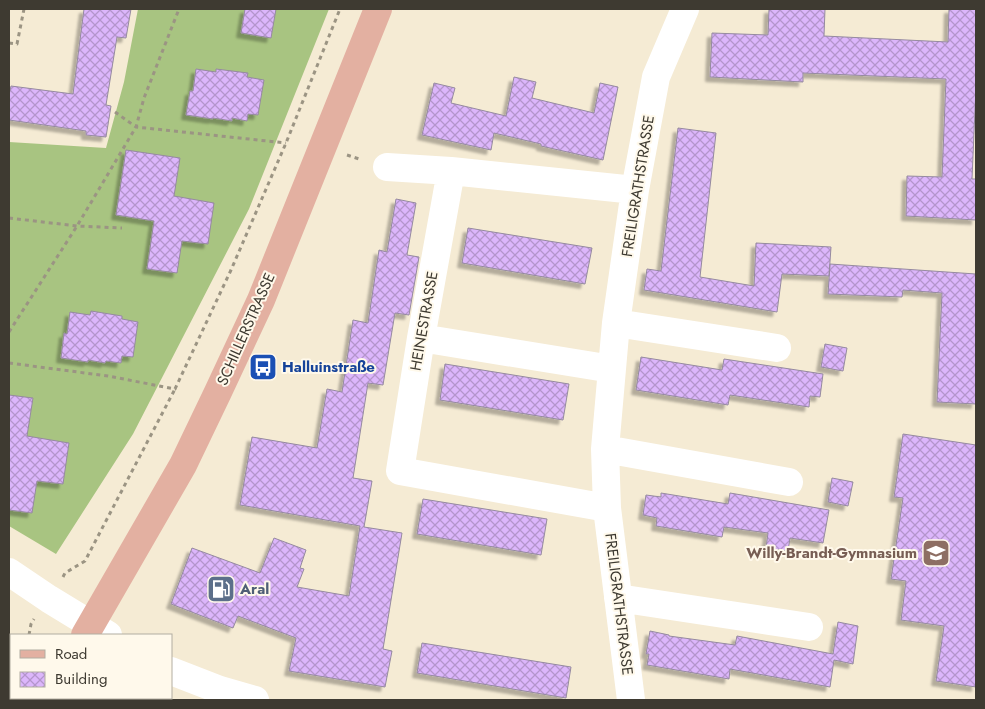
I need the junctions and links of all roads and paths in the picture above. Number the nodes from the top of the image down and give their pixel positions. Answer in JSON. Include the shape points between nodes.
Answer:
{"nodes":[{"id":1,"x":24,"y":9,"type":"edge"},
{"id":2,"x":179,"y":9,"type":"edge"},
{"id":3,"x":340,"y":9,"type":"edge"},
{"id":4,"x":378,"y":9,"type":"edge"},
{"id":5,"x":685,"y":9,"type":"edge"},
{"id":6,"x":9,"y":42,"type":"edge"},
{"id":7,"x":115,"y":112,"type":"dead end"},
{"id":8,"x":136,"y":127,"type":"junction"},
{"id":9,"x":286,"y":143,"type":"junction"},
{"id":10,"x":323,"y":146,"type":"junction"},
{"id":11,"x":387,"y":167,"type":"joint"},
{"id":12,"x":451,"y":171,"type":"junction"},
{"id":13,"x":635,"y":190,"type":"junction"},
{"id":14,"x":9,"y":218,"type":"edge"},
{"id":15,"x":77,"y":226,"type":"junction"},
{"id":16,"x":122,"y":228,"type":"dead end"},
{"id":17,"x":616,"y":323,"type":"junction"},
{"id":18,"x":9,"y":332,"type":"edge"},
{"id":19,"x":421,"y":338,"type":"junction"},
{"id":20,"x":777,"y":348,"type":"dead end"},
{"id":21,"x":9,"y":364,"type":"edge"},
{"id":22,"x":612,"y":369,"type":"junction"},
{"id":23,"x":175,"y":388,"type":"junction"},
{"id":24,"x":605,"y":449,"type":"junction"},
{"id":25,"x":789,"y":482,"type":"dead end"},
{"id":26,"x":607,"y":508,"type":"junction"},
{"id":27,"x":9,"y":572,"type":"edge"},
{"id":28,"x":65,"y":573,"type":"dead end"},
{"id":29,"x":618,"y":598,"type":"junction"},
{"id":30,"x":809,"y":628,"type":"dead end"},
{"id":31,"x":94,"y":632,"type":"edge"},
{"id":32,"x":172,"y":671,"type":"edge"},
{"id":33,"x":255,"y":700,"type":"edge"},
{"id":34,"x":631,"y":700,"type":"edge"}],
"edges":[{"from":1,"to":6,"type":"path","via":[[17,44]]},
{"from":2,"to":8,"type":"path"},
{"from":3,"to":9,"type":"path"},
{"from":4,"to":10,"type":"main road","name":"SCHILLERSTRASSE"},
{"from":5,"to":13,"type":"street","name":"FREILIGRATHSTRASSE","via":[[656,77]]},
{"from":7,"to":8,"type":"path"},
{"from":8,"to":9,"type":"path"},
{"from":8,"to":15,"type":"path"},
{"from":9,"to":23,"type":"path"},
{"from":10,"to":11,"type":"path"},
{"from":10,"to":31,"type":"main road","name":"SCHILLERSTRASSE","via":[[261,300],[183,465]]},
{"from":11,"to":12,"type":"street"},
{"from":12,"to":13,"type":"street"},
{"from":12,"to":19,"type":"street","name":"HEINESTRASSE"},
{"from":13,"to":17,"type":"street","name":"FREILIGRATHSTRASSE"},
{"from":14,"to":15,"type":"path"},
{"from":15,"to":16,"type":"path"},
{"from":15,"to":18,"type":"path"},
{"from":17,"to":20,"type":"street"},
{"from":17,"to":22,"type":"street","name":"FREILIGRATHSTRASSE"},
{"from":19,"to":22,"type":"street"},
{"from":19,"to":26,"type":"street","name":"HEINESTRASSE","via":[[400,471]]},
{"from":21,"to":23,"type":"path"},
{"from":22,"to":24,"type":"street","name":"FREILIGRATHSTRASSE"},
{"from":23,"to":28,"type":"path","via":[[85,561]]},
{"from":24,"to":25,"type":"street"},
{"from":24,"to":26,"type":"street","name":"FREILIGRATHSTRASSE"},
{"from":26,"to":29,"type":"street","name":"FREILIGRATHSTRASSE"},
{"from":27,"to":31,"type":"street"},
{"from":29,"to":30,"type":"street"},
{"from":29,"to":34,"type":"street","name":"FREILIGRATHSTRASSE"},
{"from":32,"to":33,"type":"street"}]}
